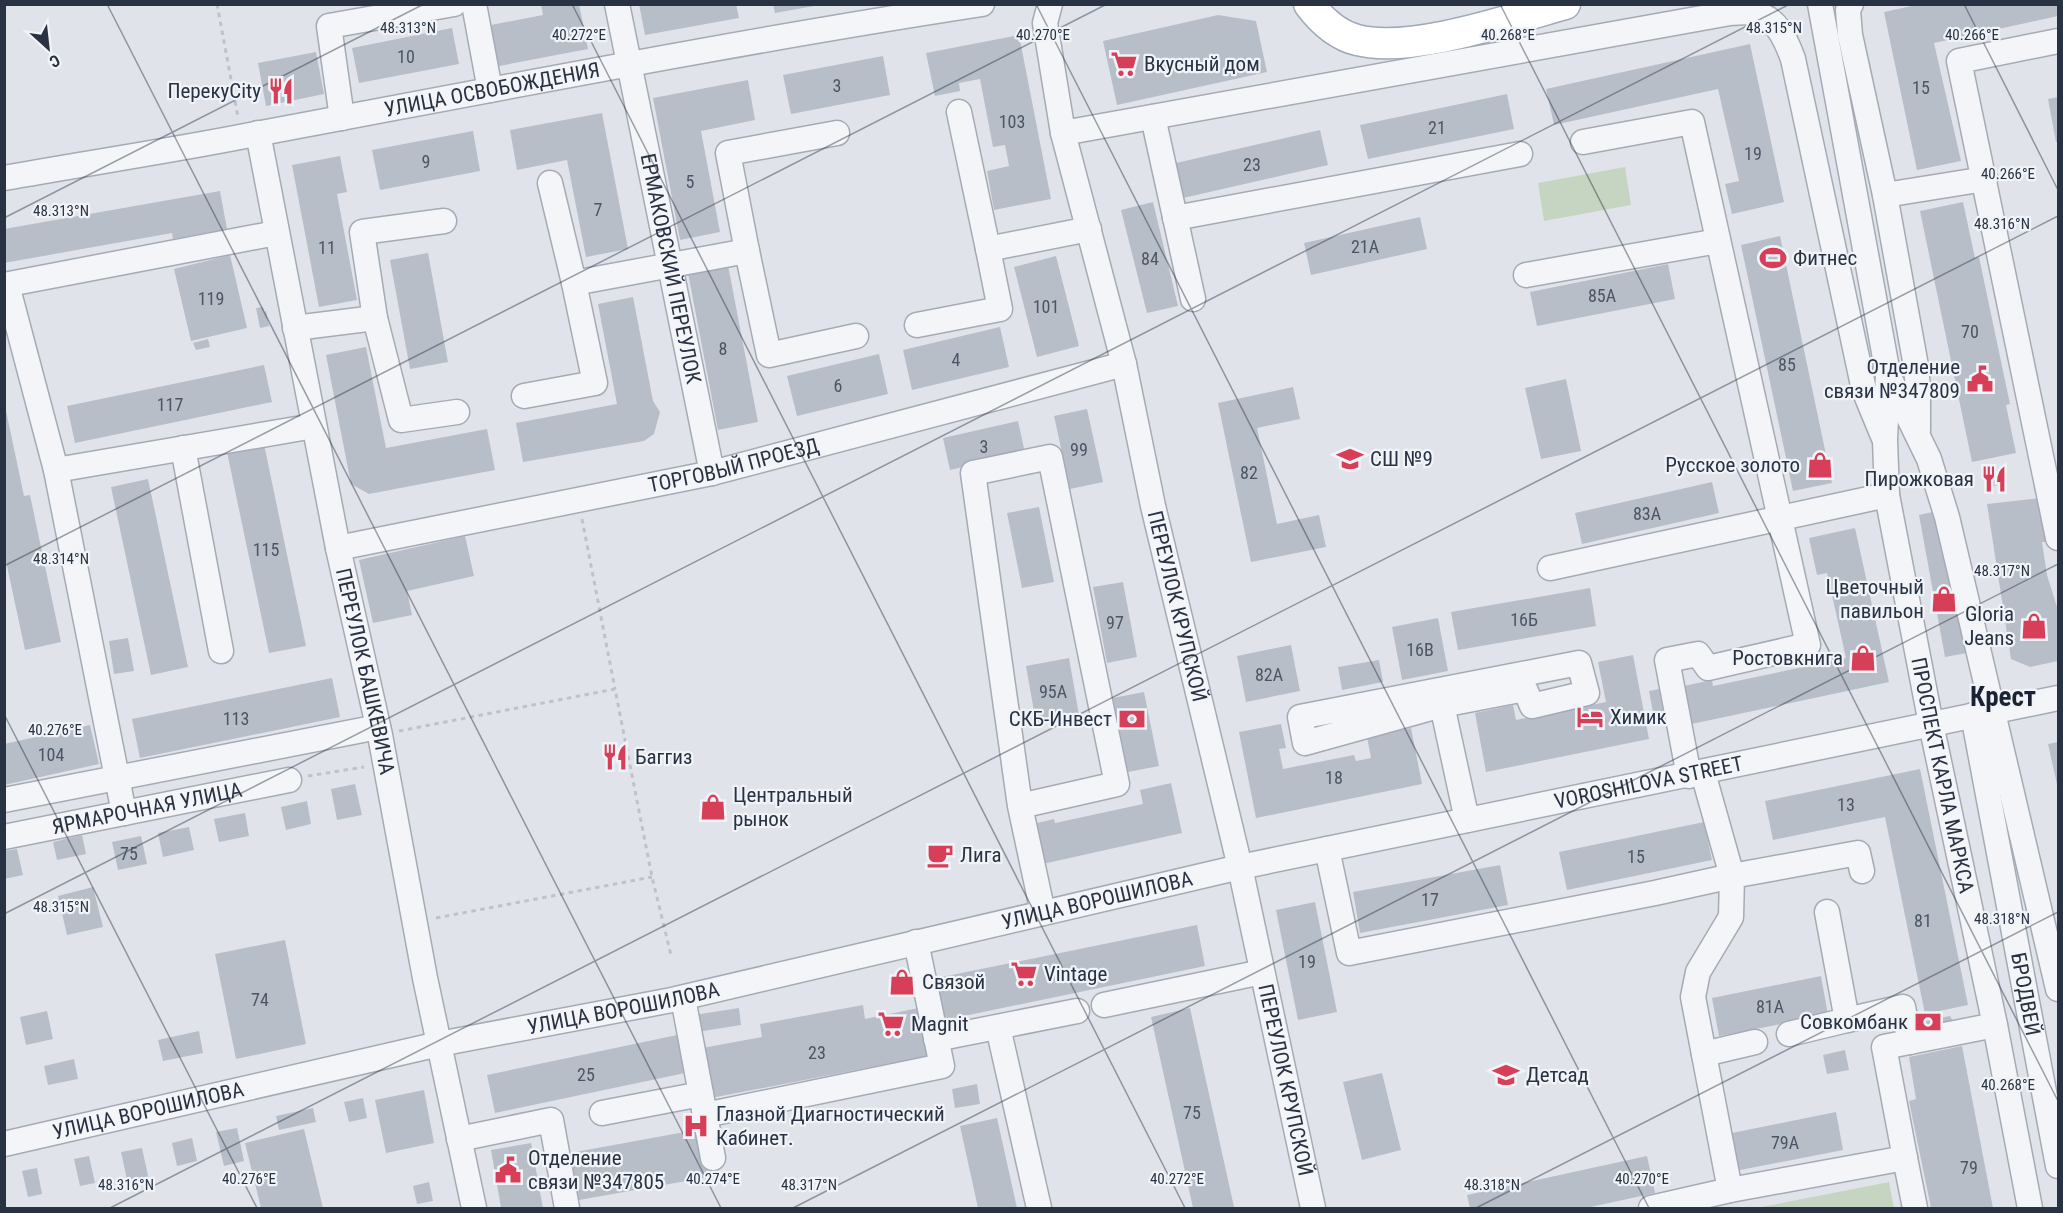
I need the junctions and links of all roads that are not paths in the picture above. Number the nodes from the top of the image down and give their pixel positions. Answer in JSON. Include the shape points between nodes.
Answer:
{"nodes":[{"id":1,"x":454,"y":4,"type":"edge"},
{"id":2,"x":474,"y":4,"type":"edge"},
{"id":3,"x":617,"y":4,"type":"edge"},
{"id":4,"x":982,"y":4,"type":"edge"},
{"id":5,"x":1050,"y":4,"type":"edge"},
{"id":6,"x":1309,"y":4,"type":"edge"},
{"id":7,"x":1566,"y":4,"type":"edge"},
{"id":8,"x":1820,"y":4,"type":"edge"},
{"id":9,"x":1851,"y":4,"type":"edge"},
{"id":10,"x":893,"y":11,"type":"edge"},
{"id":11,"x":2058,"y":41,"type":"edge"},
{"id":12,"x":628,"y":64,"type":"junction"},
{"id":13,"x":490,"y":90,"type":"junction"},
{"id":14,"x":959,"y":112,"type":"dead end"},
{"id":15,"x":1153,"y":117,"type":"junction"},
{"id":16,"x":342,"y":118,"type":"junction"},
{"id":17,"x":837,"y":133,"type":"dead end"},
{"id":18,"x":1063,"y":133,"type":"junction"},
{"id":19,"x":250,"y":135,"type":"junction"},
{"id":20,"x":1583,"y":142,"type":"dead end"},
{"id":21,"x":1520,"y":154,"type":"dead end"},
{"id":22,"x":4,"y":178,"type":"edge"},
{"id":23,"x":1985,"y":179,"type":"junction"},
{"id":24,"x":550,"y":183,"type":"dead end"},
{"id":25,"x":1885,"y":195,"type":"junction"},
{"id":26,"x":1175,"y":218,"type":"junction"},
{"id":27,"x":444,"y":220,"type":"dead end"},
{"id":28,"x":1089,"y":229,"type":"junction"},
{"id":29,"x":276,"y":233,"type":"junction"},
{"id":30,"x":1718,"y":241,"type":"junction"},
{"id":31,"x":988,"y":249,"type":"junction"},
{"id":32,"x":747,"y":251,"type":"junction"},
{"id":33,"x":670,"y":266,"type":"junction"},
{"id":34,"x":1526,"y":275,"type":"dead end"},
{"id":35,"x":574,"y":283,"type":"junction"},
{"id":36,"x":6,"y":285,"type":"edge"},
{"id":37,"x":1193,"y":299,"type":"dead end"},
{"id":38,"x":375,"y":318,"type":"junction"},
{"id":39,"x":917,"y":325,"type":"dead end"},
{"id":40,"x":295,"y":328,"type":"junction"},
{"id":41,"x":856,"y":336,"type":"dead end"},
{"id":42,"x":1124,"y":364,"type":"junction"},
{"id":43,"x":1888,"y":374,"type":"junction"},
{"id":44,"x":524,"y":396,"type":"dead end"},
{"id":45,"x":457,"y":412,"type":"dead end"},
{"id":46,"x":314,"y":426,"type":"junction"},
{"id":47,"x":1918,"y":436,"type":"junction"},
{"id":48,"x":1885,"y":440,"type":"junction"},
{"id":49,"x":183,"y":448,"type":"junction"},
{"id":50,"x":56,"y":470,"type":"junction"},
{"id":51,"x":712,"y":472,"type":"junction"},
{"id":52,"x":1887,"y":495,"type":"junction"},
{"id":53,"x":1779,"y":517,"type":"junction"},
{"id":54,"x":2058,"y":538,"type":"edge"},
{"id":55,"x":338,"y":548,"type":"junction"},
{"id":56,"x":1550,"y":568,"type":"dead end"},
{"id":57,"x":221,"y":651,"type":"dead end"},
{"id":58,"x":2058,"y":699,"type":"edge"},
{"id":59,"x":1442,"y":705,"type":"junction"},
{"id":60,"x":1983,"y":713,"type":"junction"},
{"id":61,"x":1931,"y":724,"type":"junction"},
{"id":62,"x":379,"y":731,"type":"junction"},
{"id":63,"x":1696,"y":774,"type":"junction"},
{"id":64,"x":118,"y":777,"type":"junction"},
{"id":65,"x":289,"y":780,"type":"road end"},
{"id":66,"x":4,"y":800,"type":"edge"},
{"id":67,"x":1020,"y":806,"type":"junction"},
{"id":68,"x":124,"y":813,"type":"junction"},
{"id":69,"x":1467,"y":820,"type":"junction"},
{"id":70,"x":4,"y":837,"type":"edge"},
{"id":71,"x":1327,"y":849,"type":"junction"},
{"id":72,"x":1240,"y":867,"type":"junction"},
{"id":73,"x":1862,"y":871,"type":"dead end"},
{"id":74,"x":1732,"y":876,"type":"junction"},
{"id":75,"x":1827,"y":912,"type":"dead end"},
{"id":76,"x":1043,"y":913,"type":"junction"},
{"id":77,"x":916,"y":942,"type":"junction"},
{"id":78,"x":1263,"y":972,"type":"junction"},
{"id":79,"x":2058,"y":989,"type":"edge"},
{"id":80,"x":683,"y":998,"type":"junction"},
{"id":81,"x":1104,"y":1005,"type":"dead end"},
{"id":82,"x":1077,"y":1011,"type":"dead end"},
{"id":83,"x":1847,"y":1020,"type":"junction"},
{"id":84,"x":1995,"y":1025,"type":"junction"},
{"id":85,"x":998,"y":1027,"type":"junction"},
{"id":86,"x":1790,"y":1034,"type":"dead end"},
{"id":87,"x":936,"y":1039,"type":"junction"},
{"id":88,"x":1755,"y":1042,"type":"dead end"},
{"id":89,"x":1910,"y":1042,"type":"junction"},
{"id":90,"x":439,"y":1044,"type":"junction"},
{"id":91,"x":1704,"y":1054,"type":"junction"},
{"id":92,"x":703,"y":1105,"type":"junction"},
{"id":93,"x":602,"y":1113,"type":"dead end"},
{"id":94,"x":459,"y":1139,"type":"junction"},
{"id":95,"x":4,"y":1144,"type":"edge"},
{"id":96,"x":713,"y":1158,"type":"dead end"},
{"id":97,"x":1905,"y":1158,"type":"junction"},
{"id":98,"x":2058,"y":1166,"type":"edge"},
{"id":99,"x":1730,"y":1191,"type":"junction"},
{"id":100,"x":474,"y":1209,"type":"edge"},
{"id":101,"x":567,"y":1209,"type":"edge"},
{"id":102,"x":1039,"y":1209,"type":"edge"},
{"id":103,"x":1313,"y":1209,"type":"edge"},
{"id":104,"x":1651,"y":1209,"type":"edge"},
{"id":105,"x":1915,"y":1209,"type":"edge"},
{"id":106,"x":2030,"y":1209,"type":"edge"}],
"edges":[{"from":1,"to":16,"type":"street","via":[[329,26]]},
{"from":2,"to":13,"type":"street"},
{"from":3,"to":12,"type":"street","name":"ЕРМАКОВСКИЙ ПЕРЕУЛОК"},
{"from":4,"to":10,"type":"street","name":"УЛИЦА ОСВОБОЖДЕНИЯ"},
{"from":5,"to":18,"type":"street","name":"ПЕРЕУЛОК КРУПСКОЙ","via":[[1045,23]]},
{"from":6,"to":7,"type":"main road","via":[[1343,34],[1357,40],[1388,43],[1433,38]]},
{"from":8,"to":43,"type":"street","name":"ПРОСПЕКТ КАРЛА МАРКСА"},
{"from":9,"to":25,"type":"street","via":[[1850,35]]},
{"from":10,"to":12,"type":"street","name":"УЛИЦА ОСВОБОЖДЕНИЯ"},
{"from":11,"to":23,"type":"street","via":[[1959,61]]},
{"from":12,"to":13,"type":"street","name":"УЛИЦА ОСВОБОЖДЕНИЯ"},
{"from":12,"to":33,"type":"street","name":"ЕРМАКОВСКИЙ ПЕРЕУЛОК"},
{"from":13,"to":16,"type":"street","name":"УЛИЦА ОСВОБОЖДЕНИЯ"},
{"from":14,"to":31,"type":"street"},
{"from":15,"to":18,"type":"street"},
{"from":15,"to":26,"type":"street"},
{"from":15,"to":48,"type":"street","via":[[1730,13],[1754,13],[1768,18],[1778,27],[1793,59],[1864,390]]},
{"from":16,"to":19,"type":"street","name":"УЛИЦА ОСВОБОЖДЕНИЯ"},
{"from":17,"to":32,"type":"street","via":[[728,153]]},
{"from":18,"to":28,"type":"street","name":"ПЕРЕУЛОК КРУПСКОЙ"},
{"from":19,"to":22,"type":"street","name":"УЛИЦА ОСВОБОЖДЕНИЯ"},
{"from":19,"to":29,"type":"street","name":"ПЕРЕУЛОК БАШКЕВИЧА"},
{"from":20,"to":30,"type":"street","via":[[1692,122]]},
{"from":21,"to":26,"type":"street"},
{"from":23,"to":25,"type":"street"},
{"from":23,"to":54,"type":"street"},
{"from":24,"to":35,"type":"street"},
{"from":25,"to":47,"type":"street","via":[[1916,366]]},
{"from":26,"to":37,"type":"street"},
{"from":27,"to":38,"type":"street","via":[[362,232]]},
{"from":28,"to":31,"type":"street"},
{"from":28,"to":42,"type":"street","name":"ПЕРЕУЛОК КРУПСКОЙ"},
{"from":29,"to":36,"type":"street"},
{"from":29,"to":40,"type":"street","name":"ПЕРЕУЛОК БАШКЕВИЧА"},
{"from":30,"to":34,"type":"street"},
{"from":30,"to":53,"type":"street"},
{"from":31,"to":39,"type":"street","via":[[1000,309]]},
{"from":32,"to":33,"type":"street"},
{"from":32,"to":41,"type":"street","via":[[770,355]]},
{"from":33,"to":35,"type":"street"},
{"from":33,"to":51,"type":"street","name":"ЕРМАКОВСКИЙ ПЕРЕУЛОК"},
{"from":35,"to":44,"type":"street","via":[[595,383]]},
{"from":36,"to":50,"type":"street"},
{"from":38,"to":40,"type":"street"},
{"from":38,"to":45,"type":"street","via":[[401,420]]},
{"from":40,"to":46,"type":"street","name":"ПЕРЕУЛОК БАШКЕВИЧА"},
{"from":42,"to":51,"type":"street","name":"ТОРГОВЫЙ ПРОЕЗД"},
{"from":42,"to":72,"type":"street","name":"ПЕРЕУЛОК КРУПСКОЙ","via":[[1153,506]]},
{"from":43,"to":47,"type":"street","name":"ПРОСПЕКТ КАРЛА МАРКСА"},
{"from":43,"to":48,"type":"street","name":"ПРОСПЕКТ КАРЛА МАРКСА"},
{"from":46,"to":49,"type":"street"},
{"from":46,"to":55,"type":"street","name":"ПЕРЕУЛОК БАШКЕВИЧА"},
{"from":47,"to":60,"type":"street","name":"ПРОСПЕКТ КАРЛА МАРКСА","via":[[1947,518]]},
{"from":48,"to":52,"type":"street","name":"ПРОСПЕКТ КАРЛА МАРКСА"},
{"from":49,"to":50,"type":"street"},
{"from":49,"to":57,"type":"street"},
{"from":50,"to":64,"type":"street"},
{"from":51,"to":55,"type":"street","name":"ТОРГОВЫЙ ПРОЕЗД"},
{"from":52,"to":53,"type":"street"},
{"from":52,"to":61,"type":"street","name":"ПРОСПЕКТ КАРЛА МАРКСА"},
{"from":53,"to":56,"type":"street"},
{"from":53,"to":63,"type":"street","via":[[1808,645],[1708,668],[1698,654],[1667,660]]},
{"from":55,"to":62,"type":"street","name":"ПЕРЕУЛОК БАШКЕВИЧА"},
{"from":58,"to":60,"type":"street","name":"VOROSHILOVA STREET"},
{"from":59,"to":59,"type":"street","via":[[1525,689],[1532,706],[1587,693],[1580,663],[1300,717],[1305,743]]},
{"from":59,"to":69,"type":"street"},
{"from":60,"to":61,"type":"street","name":"VOROSHILOVA STREET"},
{"from":60,"to":79,"type":"street","name":"ПРОСПЕКТ КАРЛА МАРКСА"},
{"from":60,"to":98,"type":"street","name":"БРОДВЕЙ"},
{"from":61,"to":63,"type":"street","name":"VOROSHILOVA STREET"},
{"from":61,"to":84,"type":"street","name":"ПРОСПЕКТ КАРЛА МАРКСА"},
{"from":62,"to":64,"type":"street"},
{"from":62,"to":90,"type":"street","name":"ПЕРЕУЛОК БАШКЕВИЧА"},
{"from":63,"to":69,"type":"street","name":"VOROSHILOVA STREET"},
{"from":63,"to":74,"type":"street"},
{"from":64,"to":66,"type":"street"},
{"from":64,"to":68,"type":"street"},
{"from":65,"to":68,"type":"street","name":"ЯРМАРОЧНАЯ УЛИЦА"},
{"from":67,"to":67,"type":"street","via":[[1117,784],[1050,457],[973,473]]},
{"from":67,"to":76,"type":"street"},
{"from":68,"to":70,"type":"street","name":"ЯРМАРОЧНАЯ УЛИЦА"},
{"from":69,"to":71,"type":"street","name":"VOROSHILOVA STREET"},
{"from":71,"to":72,"type":"street","name":"VOROSHILOVA STREET"},
{"from":71,"to":74,"type":"street","via":[[1349,953]]},
{"from":72,"to":76,"type":"street","name":"УЛИЦА ВОРОШИЛОВА"},
{"from":72,"to":78,"type":"street","name":"ПЕРЕУЛОК КРУПСКОЙ"},
{"from":73,"to":74,"type":"street","via":[[1858,853]]},
{"from":74,"to":91,"type":"street","via":[[1731,917],[1698,972],[1693,998]]},
{"from":75,"to":83,"type":"street"},
{"from":76,"to":77,"type":"street","name":"УЛИЦА ВОРОШИЛОВА"},
{"from":77,"to":80,"type":"street","name":"УЛИЦА ВОРОШИЛОВА"},
{"from":77,"to":87,"type":"street"},
{"from":78,"to":81,"type":"street"},
{"from":78,"to":103,"type":"street","name":"ПЕРЕУЛОК КРУПСКОЙ"},
{"from":80,"to":90,"type":"street","name":"УЛИЦА ВОРОШИЛОВА"},
{"from":80,"to":92,"type":"street"},
{"from":82,"to":85,"type":"street"},
{"from":83,"to":86,"type":"street"},
{"from":83,"to":89,"type":"street","via":[[1903,1007]]},
{"from":84,"to":89,"type":"street"},
{"from":84,"to":106,"type":"street","name":"ПРОСПЕКТ КАРЛА МАРКСА"},
{"from":85,"to":87,"type":"street"},
{"from":85,"to":102,"type":"street"},
{"from":87,"to":92,"type":"street","via":[[942,1066]]},
{"from":88,"to":91,"type":"street"},
{"from":89,"to":97,"type":"street","via":[[1884,1047]]},
{"from":90,"to":94,"type":"street","name":"ПЕРЕУЛОК БАШКЕВИЧА"},
{"from":90,"to":95,"type":"street","name":"УЛИЦА ВОРОШИЛОВА"},
{"from":91,"to":99,"type":"street"},
{"from":92,"to":93,"type":"street"},
{"from":92,"to":96,"type":"street"},
{"from":94,"to":100,"type":"street","name":"ПЕРЕУЛОК БАШКЕВИЧА"},
{"from":94,"to":101,"type":"street","via":[[551,1120]]},
{"from":97,"to":99,"type":"street"},
{"from":97,"to":105,"type":"street"},
{"from":99,"to":104,"type":"street"}]}
